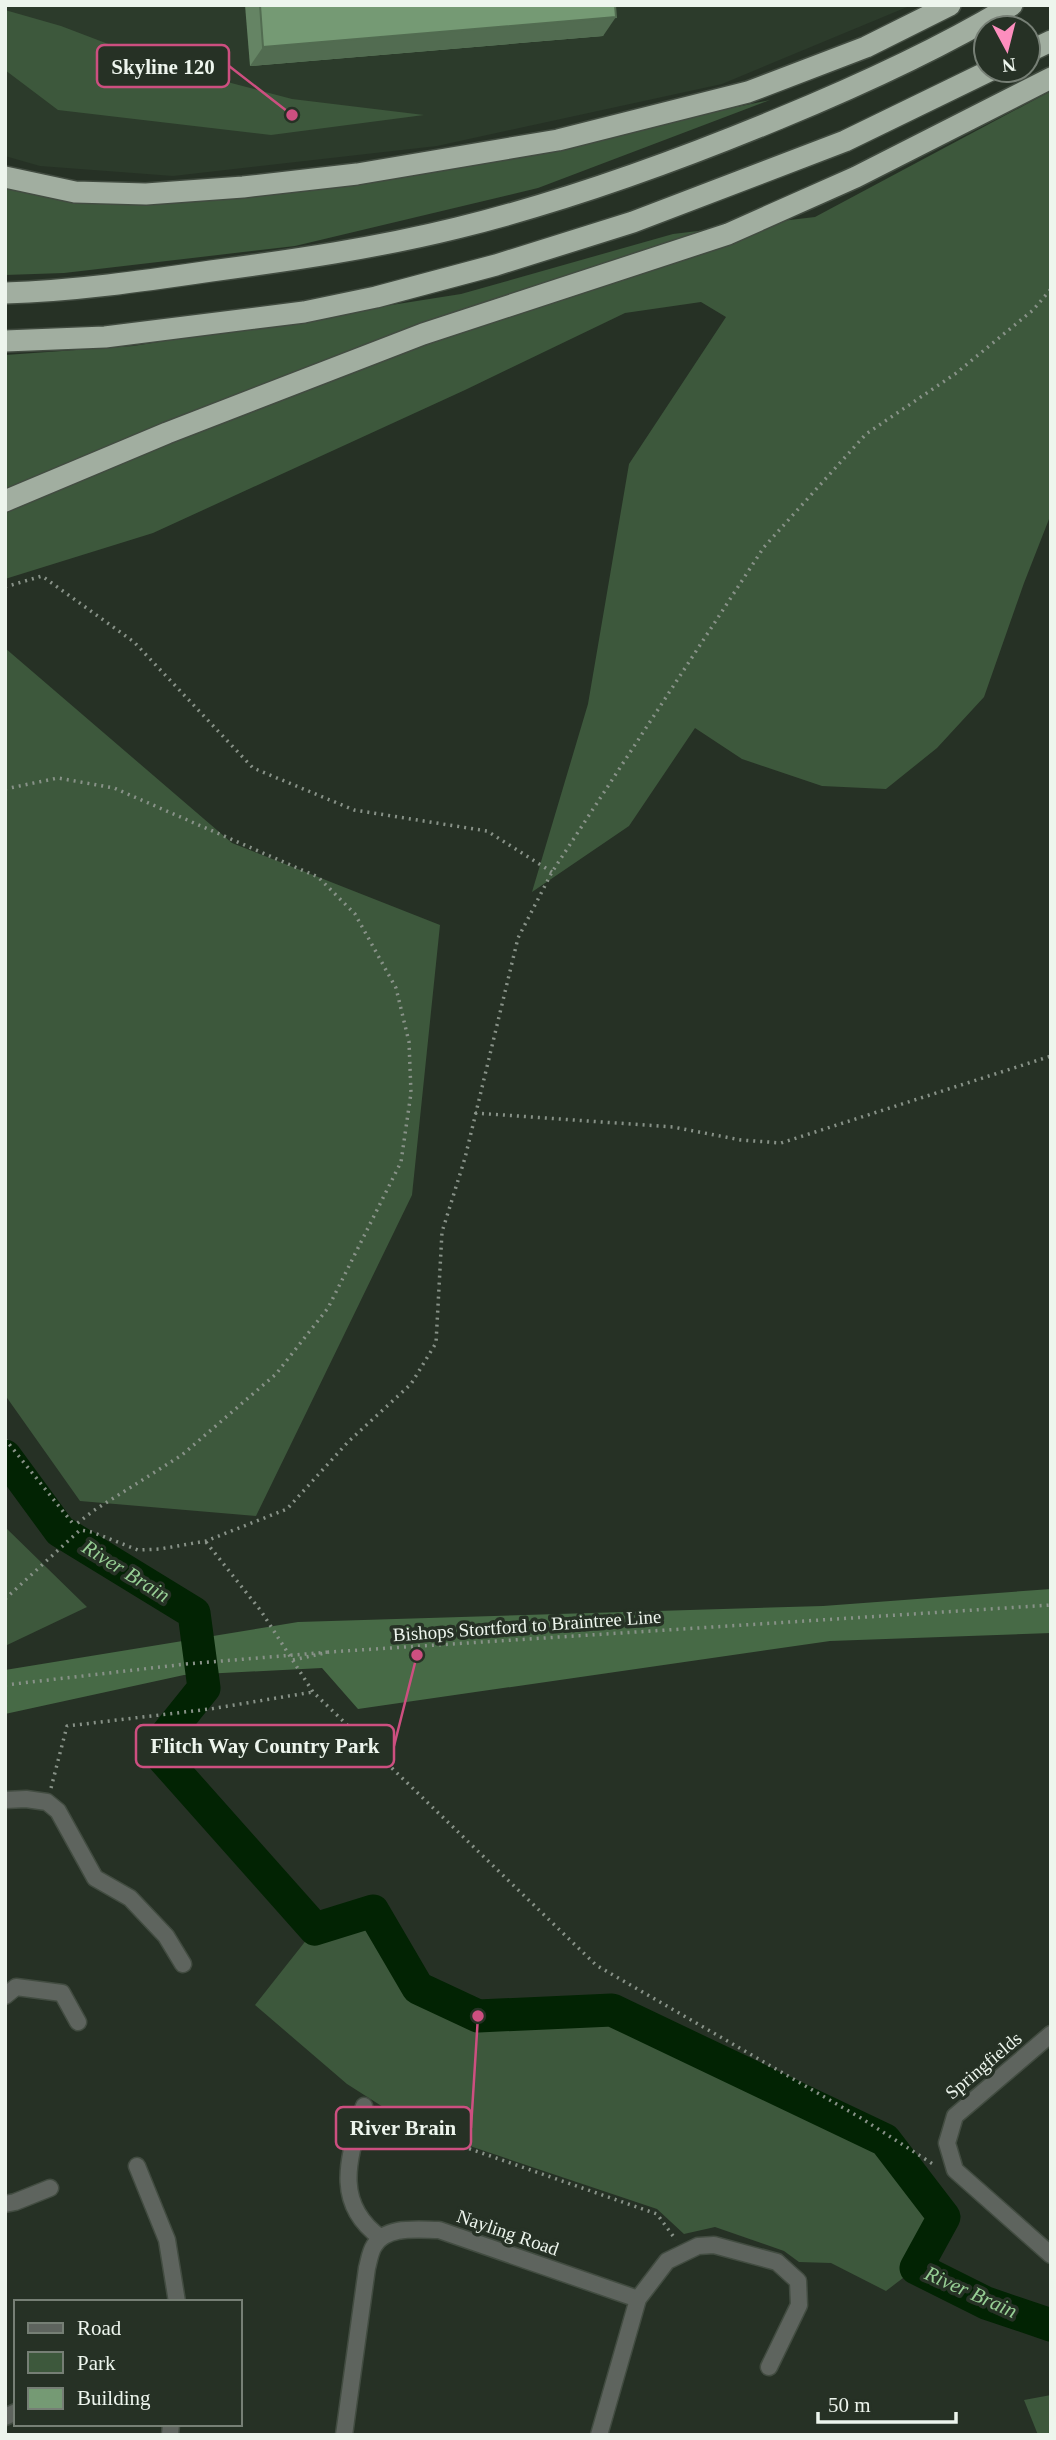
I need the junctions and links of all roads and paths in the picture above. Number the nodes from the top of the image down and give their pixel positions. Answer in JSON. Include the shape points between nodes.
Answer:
{"nodes":[{"id":1,"x":950,"y":5,"type":"edge"},
{"id":2,"x":1012,"y":5,"type":"edge"},
{"id":3,"x":1051,"y":78,"type":"edge"},
{"id":4,"x":972,"y":79,"type":"edge"},
{"id":5,"x":5,"y":177,"type":"edge"},
{"id":6,"x":1051,"y":289,"type":"edge"},
{"id":7,"x":5,"y":293,"type":"edge"},
{"id":8,"x":5,"y":341,"type":"edge"},
{"id":9,"x":5,"y":501,"type":"edge"},
{"id":10,"x":5,"y":587,"type":"edge"},
{"id":11,"x":5,"y":789,"type":"edge"},
{"id":12,"x":552,"y":872,"type":"junction"},
{"id":13,"x":1051,"y":1056,"type":"edge"},
{"id":14,"x":475,"y":1113,"type":"junction"},
{"id":15,"x":5,"y":1439,"type":"edge"},
{"id":16,"x":75,"y":1525,"type":"junction"},
{"id":17,"x":80,"y":1530,"type":"junction"},
{"id":18,"x":206,"y":1541,"type":"junction"},
{"id":19,"x":5,"y":1599,"type":"edge"},
{"id":20,"x":1051,"y":1605,"type":"edge"},
{"id":21,"x":328,"y":1651,"type":"junction"},
{"id":22,"x":293,"y":1660,"type":"junction"},
{"id":23,"x":5,"y":1685,"type":"edge"},
{"id":24,"x":313,"y":1692,"type":"junction"},
{"id":25,"x":5,"y":1800,"type":"edge"},
{"id":26,"x":47,"y":1802,"type":"junction"},
{"id":27,"x":183,"y":1964,"type":"dead end"},
{"id":28,"x":5,"y":1996,"type":"edge"},
{"id":29,"x":78,"y":2022,"type":"dead end"},
{"id":30,"x":1050,"y":2037,"type":"edge"},
{"id":31,"x":364,"y":2106,"type":"joint"},
{"id":32,"x":928,"y":2161,"type":"dead end"},
{"id":33,"x":137,"y":2166,"type":"dead end"},
{"id":34,"x":50,"y":2188,"type":"dead end"},
{"id":35,"x":5,"y":2204,"type":"edge"},
{"id":36,"x":380,"y":2238,"type":"junction"},
{"id":37,"x":684,"y":2251,"type":"junction"},
{"id":38,"x":1051,"y":2255,"type":"edge"},
{"id":39,"x":638,"y":2298,"type":"junction"},
{"id":40,"x":177,"y":2300,"type":"edge"},
{"id":41,"x":769,"y":2367,"type":"dead end"},
{"id":42,"x":345,"y":2435,"type":"edge"},
{"id":43,"x":599,"y":2435,"type":"edge"}],
"edges":[{"from":1,"to":5,"type":"highway","via":[[866,47],[748,92],[558,140],[357,174],[146,194],[75,192]]},
{"from":2,"to":7,"type":"highway","via":[[843,92],[699,151],[566,198],[457,228],[334,254],[150,280]]},
{"from":3,"to":9,"type":"highway","via":[[856,177],[728,234],[423,334]]},
{"from":4,"to":8,"type":"highway","via":[[832,146],[634,222],[496,265],[304,312],[105,337]]},
{"from":6,"to":12,"type":"path","via":[[1033,310],[955,374],[866,434],[764,547]]},
{"from":10,"to":12,"type":"path","via":[[42,576],[134,642],[253,768],[354,810],[487,831]]},
{"from":11,"to":16,"type":"path","via":[[58,778],[114,788],[318,877],[355,914],[396,988],[409,1042],[411,1093],[401,1162],[328,1308],[276,1374],[181,1455]]},
{"from":12,"to":14,"type":"path","via":[[518,938]]},
{"from":13,"to":14,"type":"path","via":[[781,1143],[673,1127]]},
{"from":14,"to":18,"type":"path","via":[[442,1232],[436,1343],[411,1384],[348,1442],[287,1509]]},
{"from":15,"to":16,"type":"path"},
{"from":16,"to":17,"type":"path"},
{"from":17,"to":18,"type":"path","via":[[138,1550]]},
{"from":17,"to":19,"type":"path"},
{"from":18,"to":22,"type":"path"},
{"from":20,"to":21,"type":"path","name":"Bishops Stortford to Braintree Line"},
{"from":21,"to":22,"type":"path"},
{"from":21,"to":23,"type":"path","name":"Bishops Stortford to Braintree Line","bridge":true},
{"from":22,"to":24,"type":"path"},
{"from":24,"to":26,"type":"path","via":[[67,1726]]},
{"from":24,"to":32,"type":"path","via":[[596,1965]]},
{"from":25,"to":26,"type":"street"},
{"from":26,"to":27,"type":"street","via":[[58,1811],[95,1878],[130,1898],[166,1937]]},
{"from":28,"to":29,"type":"street","via":[[16,1987],[62,1993]]},
{"from":30,"to":38,"type":"street","name":"Springfields","via":[[955,2116],[947,2143],[955,2170]]},
{"from":31,"to":36,"type":"street","via":[[349,2158],[347,2186],[366,2227]]},
{"from":31,"to":37,"type":"path","via":[[407,2127],[657,2214]]},
{"from":33,"to":40,"type":"street","via":[[167,2240]]},
{"from":34,"to":35,"type":"street"},
{"from":36,"to":39,"type":"street","name":"Nayling Road","via":[[399,2231],[439,2230]]},
{"from":36,"to":42,"type":"street","via":[[367,2268]]},
{"from":37,"to":39,"type":"street","via":[[667,2261]]},
{"from":37,"to":41,"type":"street","via":[[714,2245],[777,2262],[798,2281],[799,2305]]},
{"from":39,"to":43,"type":"street"}]}
